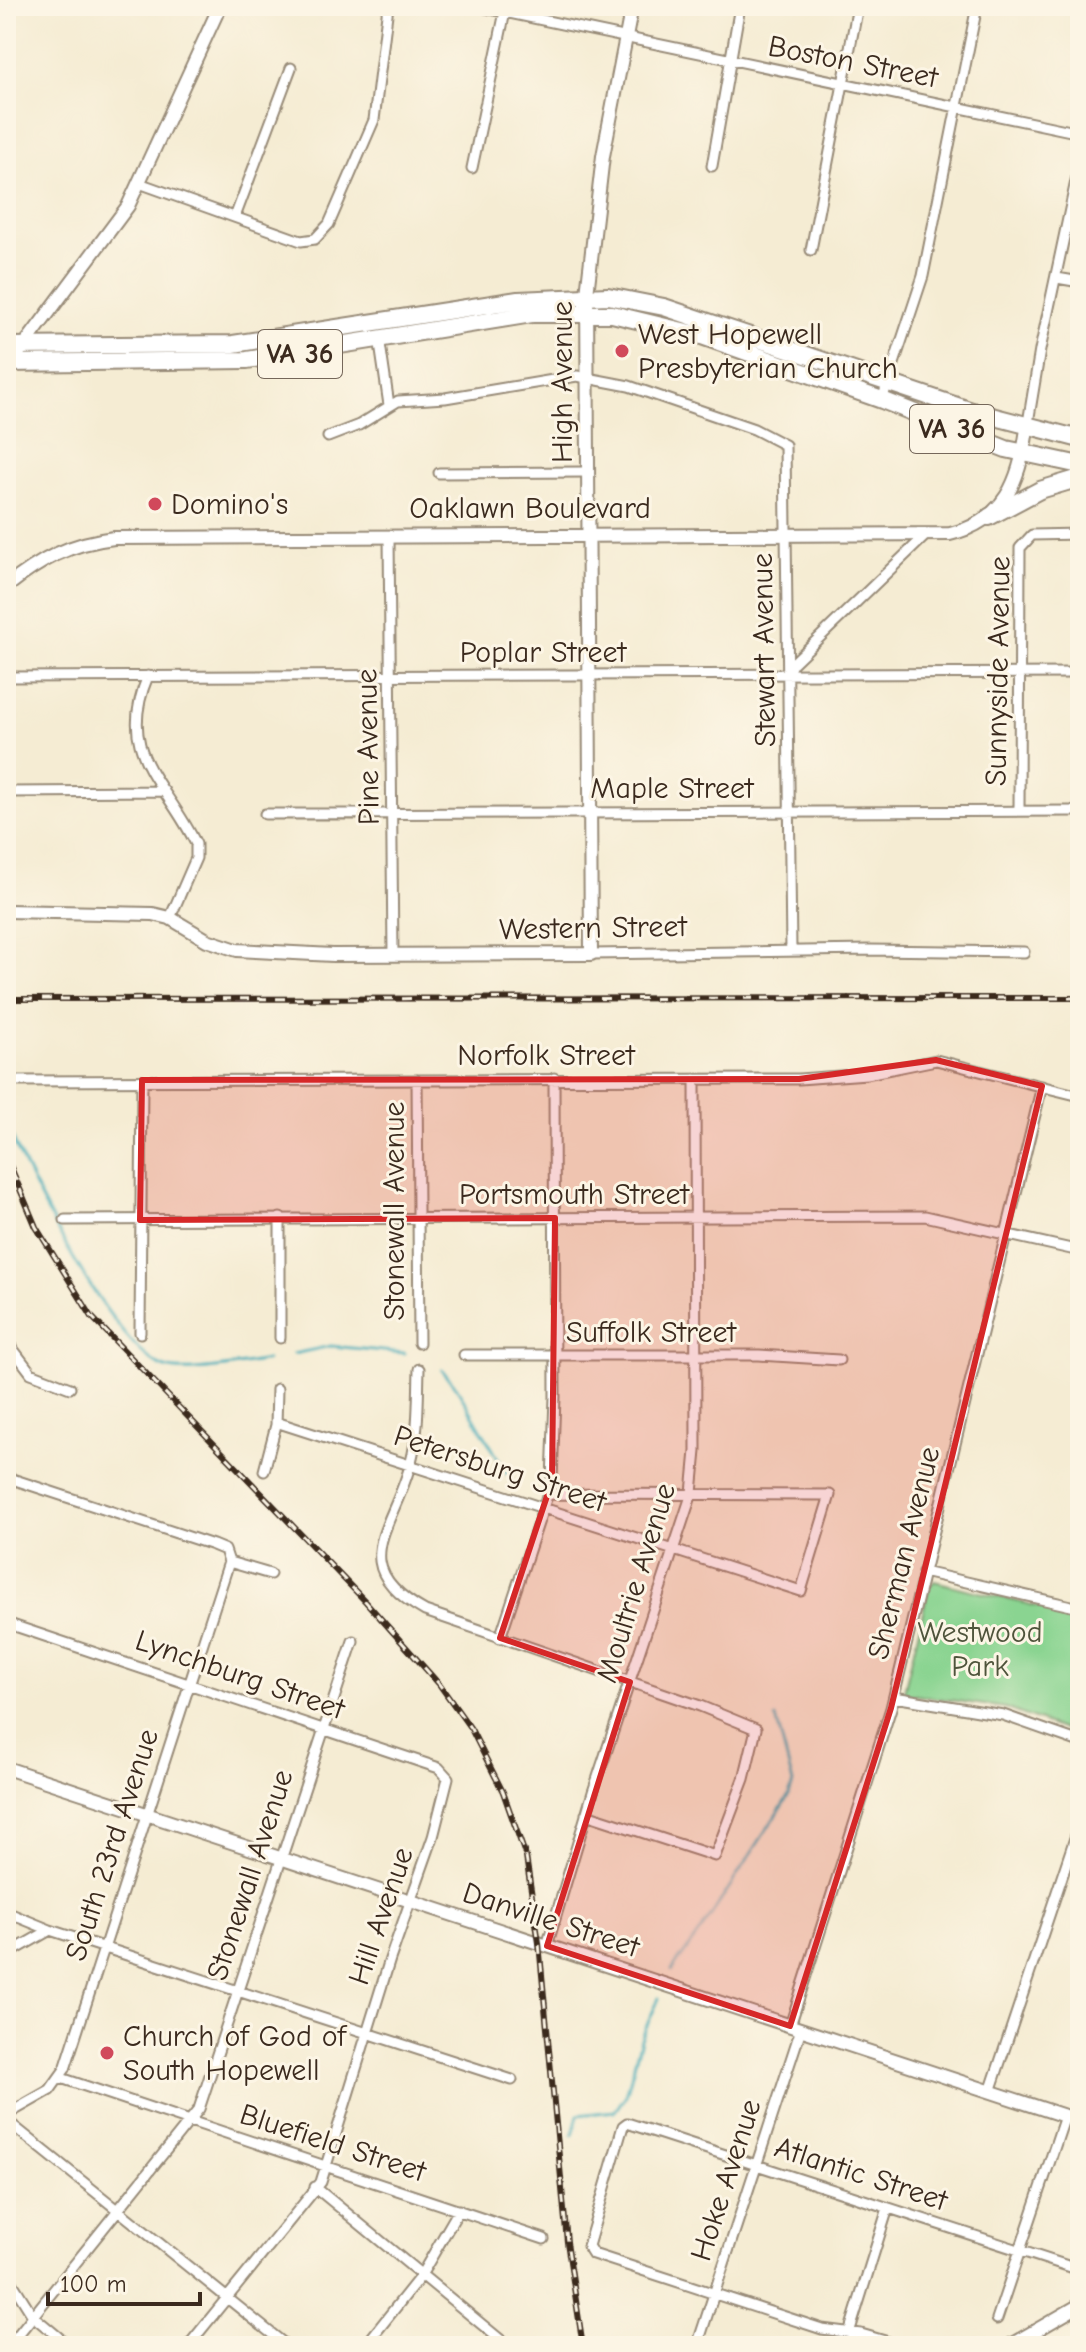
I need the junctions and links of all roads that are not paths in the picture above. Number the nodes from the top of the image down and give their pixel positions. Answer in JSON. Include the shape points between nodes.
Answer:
{"nodes":[{"id":1,"x":220,"y":6,"type":"edge"},
{"id":2,"x":388,"y":6,"type":"edge"},
{"id":3,"x":476,"y":6,"type":"edge"},
{"id":4,"x":632,"y":6,"type":"edge"},
{"id":5,"x":740,"y":6,"type":"edge"},
{"id":6,"x":858,"y":6,"type":"edge"},
{"id":7,"x":977,"y":6,"type":"edge"},
{"id":8,"x":506,"y":9,"type":"edge"},
{"id":9,"x":625,"y":36,"type":"junction"},
{"id":10,"x":730,"y":60,"type":"junction"},
{"id":11,"x":291,"y":68,"type":"dead end"},
{"id":12,"x":843,"y":84,"type":"junction"},
{"id":13,"x":958,"y":107,"type":"junction"},
{"id":14,"x":1080,"y":133,"type":"edge"},
{"id":15,"x":1080,"y":162,"type":"edge"},
{"id":16,"x":712,"y":166,"type":"dead end"},
{"id":17,"x":472,"y":168,"type":"dead end"},
{"id":18,"x":139,"y":183,"type":"junction"},
{"id":19,"x":235,"y":217,"type":"junction"},
{"id":20,"x":811,"y":250,"type":"dead end"},
{"id":21,"x":1057,"y":278,"type":"junction"},
{"id":22,"x":1080,"y":282,"type":"edge"},
{"id":23,"x":587,"y":294,"type":"junction"},
{"id":24,"x":587,"y":312,"type":"junction"},
{"id":25,"x":378,"y":331,"type":"junction"},
{"id":26,"x":6,"y":346,"type":"edge"},
{"id":27,"x":24,"y":346,"type":"junction"},
{"id":28,"x":7,"y":365,"type":"edge"},
{"id":29,"x":587,"y":378,"type":"junction"},
{"id":30,"x":888,"y":383,"type":"junction"},
{"id":31,"x":882,"y":400,"type":"junction"},
{"id":32,"x":389,"y":405,"type":"junction"},
{"id":33,"x":1027,"y":429,"type":"junction"},
{"id":34,"x":328,"y":437,"type":"dead end"},
{"id":35,"x":1080,"y":439,"type":"edge"},
{"id":36,"x":1023,"y":454,"type":"junction"},
{"id":37,"x":1080,"y":465,"type":"edge"},
{"id":38,"x":587,"y":472,"type":"junction"},
{"id":39,"x":439,"y":473,"type":"dead end"},
{"id":40,"x":1080,"y":478,"type":"edge"},
{"id":41,"x":989,"y":517,"type":"junction"},
{"id":42,"x":1080,"y":534,"type":"edge"},
{"id":43,"x":926,"y":535,"type":"junction"},
{"id":44,"x":589,"y":536,"type":"junction"},
{"id":45,"x":787,"y":536,"type":"junction"},
{"id":46,"x":389,"y":537,"type":"junction"},
{"id":47,"x":6,"y":587,"type":"edge"},
{"id":48,"x":1080,"y":673,"type":"edge"},
{"id":49,"x":787,"y":674,"type":"junction"},
{"id":50,"x":1021,"y":674,"type":"junction"},
{"id":51,"x":390,"y":675,"type":"junction"},
{"id":52,"x":148,"y":676,"type":"junction"},
{"id":53,"x":6,"y":677,"type":"edge"},
{"id":54,"x":590,"y":677,"type":"junction"},
{"id":55,"x":164,"y":791,"type":"junction"},
{"id":56,"x":6,"y":792,"type":"edge"},
{"id":57,"x":1019,"y":811,"type":"junction"},
{"id":58,"x":1080,"y":811,"type":"edge"},
{"id":59,"x":590,"y":812,"type":"junction"},
{"id":60,"x":790,"y":812,"type":"junction"},
{"id":61,"x":265,"y":814,"type":"dead end"},
{"id":62,"x":393,"y":815,"type":"junction"},
{"id":63,"x":6,"y":911,"type":"edge"},
{"id":64,"x":170,"y":918,"type":"junction"},
{"id":65,"x":791,"y":951,"type":"junction"},
{"id":66,"x":1024,"y":952,"type":"dead end"},
{"id":67,"x":591,"y":954,"type":"junction"},
{"id":68,"x":393,"y":955,"type":"junction"},
{"id":69,"x":554,"y":1078,"type":"junction"},
{"id":70,"x":695,"y":1079,"type":"junction"},
{"id":71,"x":142,"y":1080,"type":"junction"},
{"id":72,"x":417,"y":1080,"type":"junction"},
{"id":73,"x":7,"y":1081,"type":"edge"},
{"id":74,"x":1042,"y":1086,"type":"junction"},
{"id":75,"x":1080,"y":1096,"type":"edge"},
{"id":76,"x":696,"y":1217,"type":"junction"},
{"id":77,"x":280,"y":1218,"type":"junction"},
{"id":78,"x":555,"y":1218,"type":"junction"},
{"id":79,"x":417,"y":1219,"type":"junction"},
{"id":80,"x":65,"y":1220,"type":"dead end"},
{"id":81,"x":140,"y":1220,"type":"junction"},
{"id":82,"x":1007,"y":1233,"type":"junction"},
{"id":83,"x":1080,"y":1251,"type":"edge"},
{"id":84,"x":140,"y":1333,"type":"dead end"},
{"id":85,"x":280,"y":1338,"type":"dead end"},
{"id":86,"x":6,"y":1340,"type":"edge"},
{"id":87,"x":419,"y":1343,"type":"dead end"},
{"id":88,"x":464,"y":1355,"type":"dead end"},
{"id":89,"x":695,"y":1355,"type":"junction"},
{"id":90,"x":555,"y":1356,"type":"junction"},
{"id":91,"x":839,"y":1360,"type":"dead end"},
{"id":92,"x":419,"y":1369,"type":"dead end"},
{"id":93,"x":70,"y":1388,"type":"dead end"},
{"id":94,"x":277,"y":1389,"type":"dead end"},
{"id":95,"x":276,"y":1422,"type":"junction"},
{"id":96,"x":410,"y":1465,"type":"junction"},
{"id":97,"x":264,"y":1471,"type":"dead end"},
{"id":98,"x":6,"y":1477,"type":"edge"},
{"id":99,"x":692,"y":1493,"type":"junction"},
{"id":100,"x":548,"y":1494,"type":"junction"},
{"id":101,"x":543,"y":1508,"type":"junction"},
{"id":102,"x":674,"y":1550,"type":"junction"},
{"id":103,"x":229,"y":1562,"type":"junction"},
{"id":104,"x":923,"y":1572,"type":"junction"},
{"id":105,"x":270,"y":1574,"type":"dead end"},
{"id":106,"x":1080,"y":1608,"type":"edge"},
{"id":107,"x":6,"y":1623,"type":"edge"},
{"id":108,"x":500,"y":1638,"type":"junction"},
{"id":109,"x":353,"y":1641,"type":"dead end"},
{"id":110,"x":630,"y":1682,"type":"junction"},
{"id":111,"x":190,"y":1683,"type":"junction"},
{"id":112,"x":894,"y":1697,"type":"junction"},
{"id":113,"x":323,"y":1728,"type":"junction"},
{"id":114,"x":1080,"y":1742,"type":"edge"},
{"id":115,"x":6,"y":1768,"type":"edge"},
{"id":116,"x":449,"y":1784,"type":"joint"},
{"id":117,"x":147,"y":1814,"type":"junction"},
{"id":118,"x":586,"y":1814,"type":"junction"},
{"id":119,"x":1080,"y":1823,"type":"edge"},
{"id":120,"x":282,"y":1858,"type":"junction"},
{"id":121,"x":412,"y":1901,"type":"junction"},
{"id":122,"x":6,"y":1912,"type":"edge"},
{"id":123,"x":50,"y":1930,"type":"junction"},
{"id":124,"x":105,"y":1946,"type":"junction"},
{"id":125,"x":547,"y":1946,"type":"junction"},
{"id":126,"x":6,"y":1955,"type":"edge"},
{"id":127,"x":238,"y":1989,"type":"junction"},
{"id":128,"x":796,"y":2028,"type":"junction"},
{"id":129,"x":369,"y":2033,"type":"junction"},
{"id":130,"x":61,"y":2078,"type":"junction"},
{"id":131,"x":512,"y":2080,"type":"dead end"},
{"id":132,"x":990,"y":2092,"type":"junction"},
{"id":133,"x":1065,"y":2116,"type":"junction"},
{"id":134,"x":6,"y":2118,"type":"edge"},
{"id":135,"x":190,"y":2121,"type":"junction"},
{"id":136,"x":1080,"y":2121,"type":"edge"},
{"id":137,"x":327,"y":2165,"type":"junction"},
{"id":138,"x":756,"y":2165,"type":"junction"},
{"id":139,"x":315,"y":2187,"type":"junction"},
{"id":140,"x":888,"y":2208,"type":"junction"},
{"id":141,"x":118,"y":2210,"type":"junction"},
{"id":142,"x":459,"y":2210,"type":"junction"},
{"id":143,"x":544,"y":2239,"type":"dead end"},
{"id":144,"x":1018,"y":2250,"type":"junction"},
{"id":145,"x":1080,"y":2270,"type":"edge"},
{"id":146,"x":6,"y":2273,"type":"edge"},
{"id":147,"x":420,"y":2277,"type":"junction"},
{"id":148,"x":714,"y":2293,"type":"junction"},
{"id":149,"x":227,"y":2298,"type":"junction"},
{"id":150,"x":1080,"y":2305,"type":"edge"},
{"id":151,"x":33,"y":2316,"type":"junction"},
{"id":152,"x":997,"y":2319,"type":"dead end"},
{"id":153,"x":849,"y":2333,"type":"junction"},
{"id":154,"x":9,"y":2346,"type":"edge"},
{"id":155,"x":69,"y":2346,"type":"edge"},
{"id":156,"x":188,"y":2346,"type":"edge"},
{"id":157,"x":287,"y":2346,"type":"edge"},
{"id":158,"x":365,"y":2346,"type":"edge"},
{"id":159,"x":508,"y":2346,"type":"edge"},
{"id":160,"x":697,"y":2346,"type":"edge"},
{"id":161,"x":845,"y":2346,"type":"edge"},
{"id":162,"x":902,"y":2346,"type":"edge"},
{"id":163,"x":1009,"y":2346,"type":"edge"}],
"edges":[{"from":1,"to":18,"type":"street"},
{"from":2,"to":19,"type":"street","via":[[377,107],[329,224],[308,242]]},
{"from":3,"to":8,"type":"street","name":"Boston Street"},
{"from":4,"to":9,"type":"street","name":"High Avenue"},
{"from":5,"to":10,"type":"street"},
{"from":6,"to":12,"type":"street"},
{"from":7,"to":13,"type":"street"},
{"from":8,"to":9,"type":"street","name":"Boston Street"},
{"from":8,"to":17,"type":"street"},
{"from":9,"to":10,"type":"street","name":"Boston Street"},
{"from":9,"to":23,"type":"street","name":"High Avenue","via":[[603,156]]},
{"from":10,"to":12,"type":"street","name":"Boston Street"},
{"from":10,"to":16,"type":"street"},
{"from":11,"to":19,"type":"street"},
{"from":12,"to":13,"type":"street","name":"Boston Street"},
{"from":12,"to":20,"type":"street"},
{"from":13,"to":14,"type":"street","name":"Boston Street"},
{"from":13,"to":30,"type":"street","via":[[923,276]]},
{"from":15,"to":21,"type":"street"},
{"from":18,"to":19,"type":"street"},
{"from":18,"to":27,"type":"street","via":[[113,229]]},
{"from":21,"to":22,"type":"street"},
{"from":21,"to":33,"type":"street"},
{"from":23,"to":24,"type":"street","name":"High Avenue"},
{"from":23,"to":25,"type":"highway","number":"VA 36","via":[[518,300]]},
{"from":23,"to":30,"type":"highway","number":"VA 36","via":[[664,307]]},
{"from":24,"to":25,"type":"highway","number":"VA 36"},
{"from":24,"to":29,"type":"street","name":"High Avenue"},
{"from":24,"to":31,"type":"highway","number":"VA 36","via":[[666,325]]},
{"from":25,"to":27,"type":"highway","number":"VA 36","via":[[233,344]]},
{"from":25,"to":28,"type":"highway","number":"VA 36","via":[[247,360]]},
{"from":25,"to":32,"type":"street"},
{"from":26,"to":27,"type":"highway"},
{"from":27,"to":28,"type":"street","number":"VA 36"},
{"from":29,"to":32,"type":"street","via":[[553,378]]},
{"from":29,"to":38,"type":"street","name":"High Avenue"},
{"from":29,"to":45,"type":"street","name":"Stewart Avenue","via":[[629,386],[785,445]]},
{"from":30,"to":31,"type":"street"},
{"from":30,"to":33,"type":"highway","number":"VA 36"},
{"from":31,"to":36,"type":"highway","number":"VA 36"},
{"from":32,"to":34,"type":"street"},
{"from":33,"to":35,"type":"highway","number":"VA 36"},
{"from":33,"to":36,"type":"street","name":"Oaklawn Boulevard"},
{"from":36,"to":37,"type":"highway","number":"VA 36"},
{"from":36,"to":41,"type":"street","name":"Oaklawn Boulevard","via":[[1016,484]]},
{"from":38,"to":39,"type":"street"},
{"from":38,"to":44,"type":"street","name":"High Avenue"},
{"from":40,"to":41,"type":"highway","via":[[1040,490]]},
{"from":41,"to":43,"type":"street","name":"Oaklawn Boulevard","via":[[961,532]]},
{"from":42,"to":50,"type":"street","name":"Sunnyside Avenue","via":[[1032,535],[1020,548]]},
{"from":43,"to":45,"type":"street","name":"Oaklawn Boulevard"},
{"from":43,"to":49,"type":"street"},
{"from":44,"to":45,"type":"street","name":"Oaklawn Boulevard"},
{"from":44,"to":46,"type":"street","name":"Oaklawn Boulevard"},
{"from":44,"to":54,"type":"street","name":"High Avenue"},
{"from":45,"to":49,"type":"street","name":"Stewart Avenue"},
{"from":46,"to":47,"type":"street","name":"Oaklawn Boulevard","via":[[92,540],[54,553]]},
{"from":46,"to":51,"type":"street","name":"Pine Avenue"},
{"from":48,"to":50,"type":"street","name":"Poplar Street"},
{"from":49,"to":50,"type":"street","name":"Poplar Street"},
{"from":49,"to":54,"type":"street","name":"Poplar Street"},
{"from":49,"to":60,"type":"street","name":"Stewart Avenue"},
{"from":50,"to":57,"type":"street","name":"Sunnyside Avenue"},
{"from":51,"to":52,"type":"street","name":"Poplar Street"},
{"from":51,"to":54,"type":"street","name":"Poplar Street"},
{"from":51,"to":62,"type":"street","name":"Pine Avenue"},
{"from":52,"to":53,"type":"street","name":"Poplar Street"},
{"from":52,"to":55,"type":"street","via":[[135,712],[137,740]]},
{"from":54,"to":59,"type":"street","name":"High Avenue"},
{"from":55,"to":56,"type":"street"},
{"from":55,"to":64,"type":"street","via":[[197,852]]},
{"from":57,"to":58,"type":"street","name":"Maple Street"},
{"from":57,"to":60,"type":"street","name":"Maple Street"},
{"from":59,"to":60,"type":"street","name":"Maple Street"},
{"from":59,"to":62,"type":"street","name":"Maple Street"},
{"from":59,"to":67,"type":"street","name":"High Avenue"},
{"from":60,"to":65,"type":"street","name":"Stewart Avenue"},
{"from":61,"to":62,"type":"street","name":"Maple Street"},
{"from":62,"to":68,"type":"street","name":"Pine Avenue"},
{"from":63,"to":64,"type":"street"},
{"from":64,"to":68,"type":"street","name":"Western Street","via":[[237,950]]},
{"from":65,"to":66,"type":"street","name":"Western Street"},
{"from":65,"to":67,"type":"street","name":"Western Street"},
{"from":67,"to":68,"type":"street","name":"Western Street"},
{"from":69,"to":70,"type":"street","name":"Norfolk Street"},
{"from":69,"to":72,"type":"street","name":"Norfolk Street"},
{"from":69,"to":78,"type":"street"},
{"from":70,"to":74,"type":"street","name":"Norfolk Street","via":[[841,1077],[936,1060]]},
{"from":70,"to":76,"type":"street","name":"Moultrie Avenue"},
{"from":71,"to":72,"type":"street","name":"Norfolk Street"},
{"from":71,"to":73,"type":"street","name":"Norfolk Street"},
{"from":71,"to":81,"type":"street"},
{"from":72,"to":79,"type":"street","name":"Stonewall Avenue"},
{"from":74,"to":75,"type":"street","name":"Norfolk Street"},
{"from":74,"to":82,"type":"street","name":"Sherman Avenue"},
{"from":76,"to":78,"type":"street","name":"Portsmouth Street"},
{"from":76,"to":82,"type":"street","name":"Portsmouth Street","via":[[925,1216]]},
{"from":76,"to":89,"type":"street","name":"Moultrie Avenue"},
{"from":77,"to":79,"type":"street","name":"Portsmouth Street"},
{"from":77,"to":81,"type":"street","name":"Portsmouth Street"},
{"from":77,"to":85,"type":"street"},
{"from":78,"to":79,"type":"street","name":"Portsmouth Street"},
{"from":78,"to":90,"type":"street"},
{"from":79,"to":87,"type":"street","name":"Stonewall Avenue"},
{"from":80,"to":81,"type":"street","name":"Portsmouth Street"},
{"from":81,"to":84,"type":"street"},
{"from":82,"to":83,"type":"street","name":"Portsmouth Street"},
{"from":82,"to":104,"type":"street","name":"Sherman Avenue"},
{"from":86,"to":93,"type":"street","via":[[31,1373]]},
{"from":88,"to":90,"type":"street","name":"Suffolk Street"},
{"from":89,"to":90,"type":"street","name":"Suffolk Street"},
{"from":89,"to":91,"type":"street","name":"Suffolk Street"},
{"from":89,"to":99,"type":"street","name":"Moultrie Avenue"},
{"from":90,"to":100,"type":"street"},
{"from":92,"to":96,"type":"street","via":[[418,1429]]},
{"from":94,"to":95,"type":"street"},
{"from":95,"to":96,"type":"street","name":"Petersburg Street"},
{"from":95,"to":97,"type":"street"},
{"from":96,"to":101,"type":"street","name":"Petersburg Street"},
{"from":96,"to":108,"type":"street","via":[[380,1549],[381,1572],[391,1588],[425,1611]]},
{"from":98,"to":103,"type":"street","via":[[213,1545],[225,1550]]},
{"from":99,"to":100,"type":"street"},
{"from":99,"to":102,"type":"street","name":"Moultrie Avenue"},
{"from":99,"to":102,"type":"street","name":"Petersburg Street","via":[[830,1495],[801,1591]]},
{"from":100,"to":101,"type":"street"},
{"from":101,"to":102,"type":"street","name":"Petersburg Street"},
{"from":101,"to":108,"type":"street"},
{"from":102,"to":110,"type":"street","name":"Moultrie Avenue"},
{"from":103,"to":105,"type":"street"},
{"from":103,"to":111,"type":"street","name":"South 23rd Avenue"},
{"from":104,"to":106,"type":"street"},
{"from":104,"to":112,"type":"street","name":"Sherman Avenue"},
{"from":107,"to":111,"type":"street","name":"Lynchburg Street"},
{"from":108,"to":110,"type":"street"},
{"from":109,"to":113,"type":"street","name":"Stonewall Avenue"},
{"from":110,"to":118,"type":"street","name":"Moultrie Avenue"},
{"from":110,"to":118,"type":"street","via":[[756,1729],[744,1779],[715,1856]]},
{"from":111,"to":113,"type":"street","name":"Lynchburg Street"},
{"from":111,"to":117,"type":"street","name":"South 23rd Avenue"},
{"from":112,"to":114,"type":"street","via":[[1003,1715]]},
{"from":112,"to":128,"type":"street","name":"Sherman Avenue"},
{"from":113,"to":116,"type":"street","name":"Lynchburg Street","via":[[439,1768]]},
{"from":113,"to":120,"type":"street","name":"Stonewall Avenue"},
{"from":115,"to":117,"type":"street","name":"Danville Street"},
{"from":116,"to":121,"type":"street","name":"Hill Avenue"},
{"from":117,"to":120,"type":"street","name":"Danville Street"},
{"from":117,"to":124,"type":"street","name":"South 23rd Avenue"},
{"from":118,"to":125,"type":"street","name":"Moultrie Avenue"},
{"from":119,"to":132,"type":"street"},
{"from":120,"to":121,"type":"street","name":"Danville Street"},
{"from":120,"to":127,"type":"street","name":"Stonewall Avenue"},
{"from":121,"to":125,"type":"street","name":"Danville Street"},
{"from":121,"to":129,"type":"street","name":"Hill Avenue"},
{"from":122,"to":123,"type":"street"},
{"from":123,"to":124,"type":"street"},
{"from":123,"to":126,"type":"street"},
{"from":124,"to":127,"type":"street"},
{"from":124,"to":130,"type":"street","name":"South 23rd Avenue"},
{"from":125,"to":128,"type":"street","name":"Danville Street"},
{"from":127,"to":129,"type":"street"},
{"from":127,"to":135,"type":"street","name":"Stonewall Avenue","via":[[203,2100]]},
{"from":128,"to":132,"type":"street","name":"Danville Street"},
{"from":128,"to":138,"type":"street","name":"Hoke Avenue"},
{"from":129,"to":131,"type":"street"},
{"from":129,"to":137,"type":"street","name":"Hill Avenue"},
{"from":130,"to":134,"type":"street"},
{"from":130,"to":135,"type":"street","name":"Bluefield Street"},
{"from":132,"to":133,"type":"street","name":"Danville Street"},
{"from":133,"to":136,"type":"street","name":"Danville Street"},
{"from":133,"to":144,"type":"street"},
{"from":134,"to":141,"type":"street"},
{"from":135,"to":137,"type":"street","name":"Bluefield Street"},
{"from":135,"to":141,"type":"street","name":"Stonewall Avenue"},
{"from":137,"to":139,"type":"street","name":"Hill Avenue"},
{"from":137,"to":142,"type":"street","name":"Bluefield Street"},
{"from":138,"to":140,"type":"street","name":"Atlantic Street"},
{"from":138,"to":148,"type":"street","name":"Hoke Avenue"},
{"from":138,"to":148,"type":"street","name":"Atlantic Street","via":[[627,2123],[623,2126],[593,2222],[590,2251]]},
{"from":139,"to":147,"type":"street"},
{"from":139,"to":149,"type":"street","name":"Hill Avenue"},
{"from":140,"to":144,"type":"street","name":"Atlantic Street"},
{"from":140,"to":153,"type":"street"},
{"from":141,"to":149,"type":"street"},
{"from":141,"to":151,"type":"street","name":"Stonewall Avenue"},
{"from":142,"to":143,"type":"street","name":"Bluefield Street"},
{"from":142,"to":147,"type":"street"},
{"from":144,"to":145,"type":"street","name":"Atlantic Street"},
{"from":144,"to":152,"type":"street"},
{"from":146,"to":151,"type":"street"},
{"from":147,"to":158,"type":"street"},
{"from":147,"to":159,"type":"street"},
{"from":148,"to":153,"type":"street"},
{"from":148,"to":160,"type":"street","name":"Hoke Avenue"},
{"from":149,"to":156,"type":"street","name":"Hill Avenue"},
{"from":149,"to":157,"type":"street"},
{"from":150,"to":163,"type":"street"},
{"from":151,"to":154,"type":"street","name":"Stonewall Avenue"},
{"from":151,"to":155,"type":"street"},
{"from":153,"to":161,"type":"street"},
{"from":153,"to":162,"type":"street"}]}
